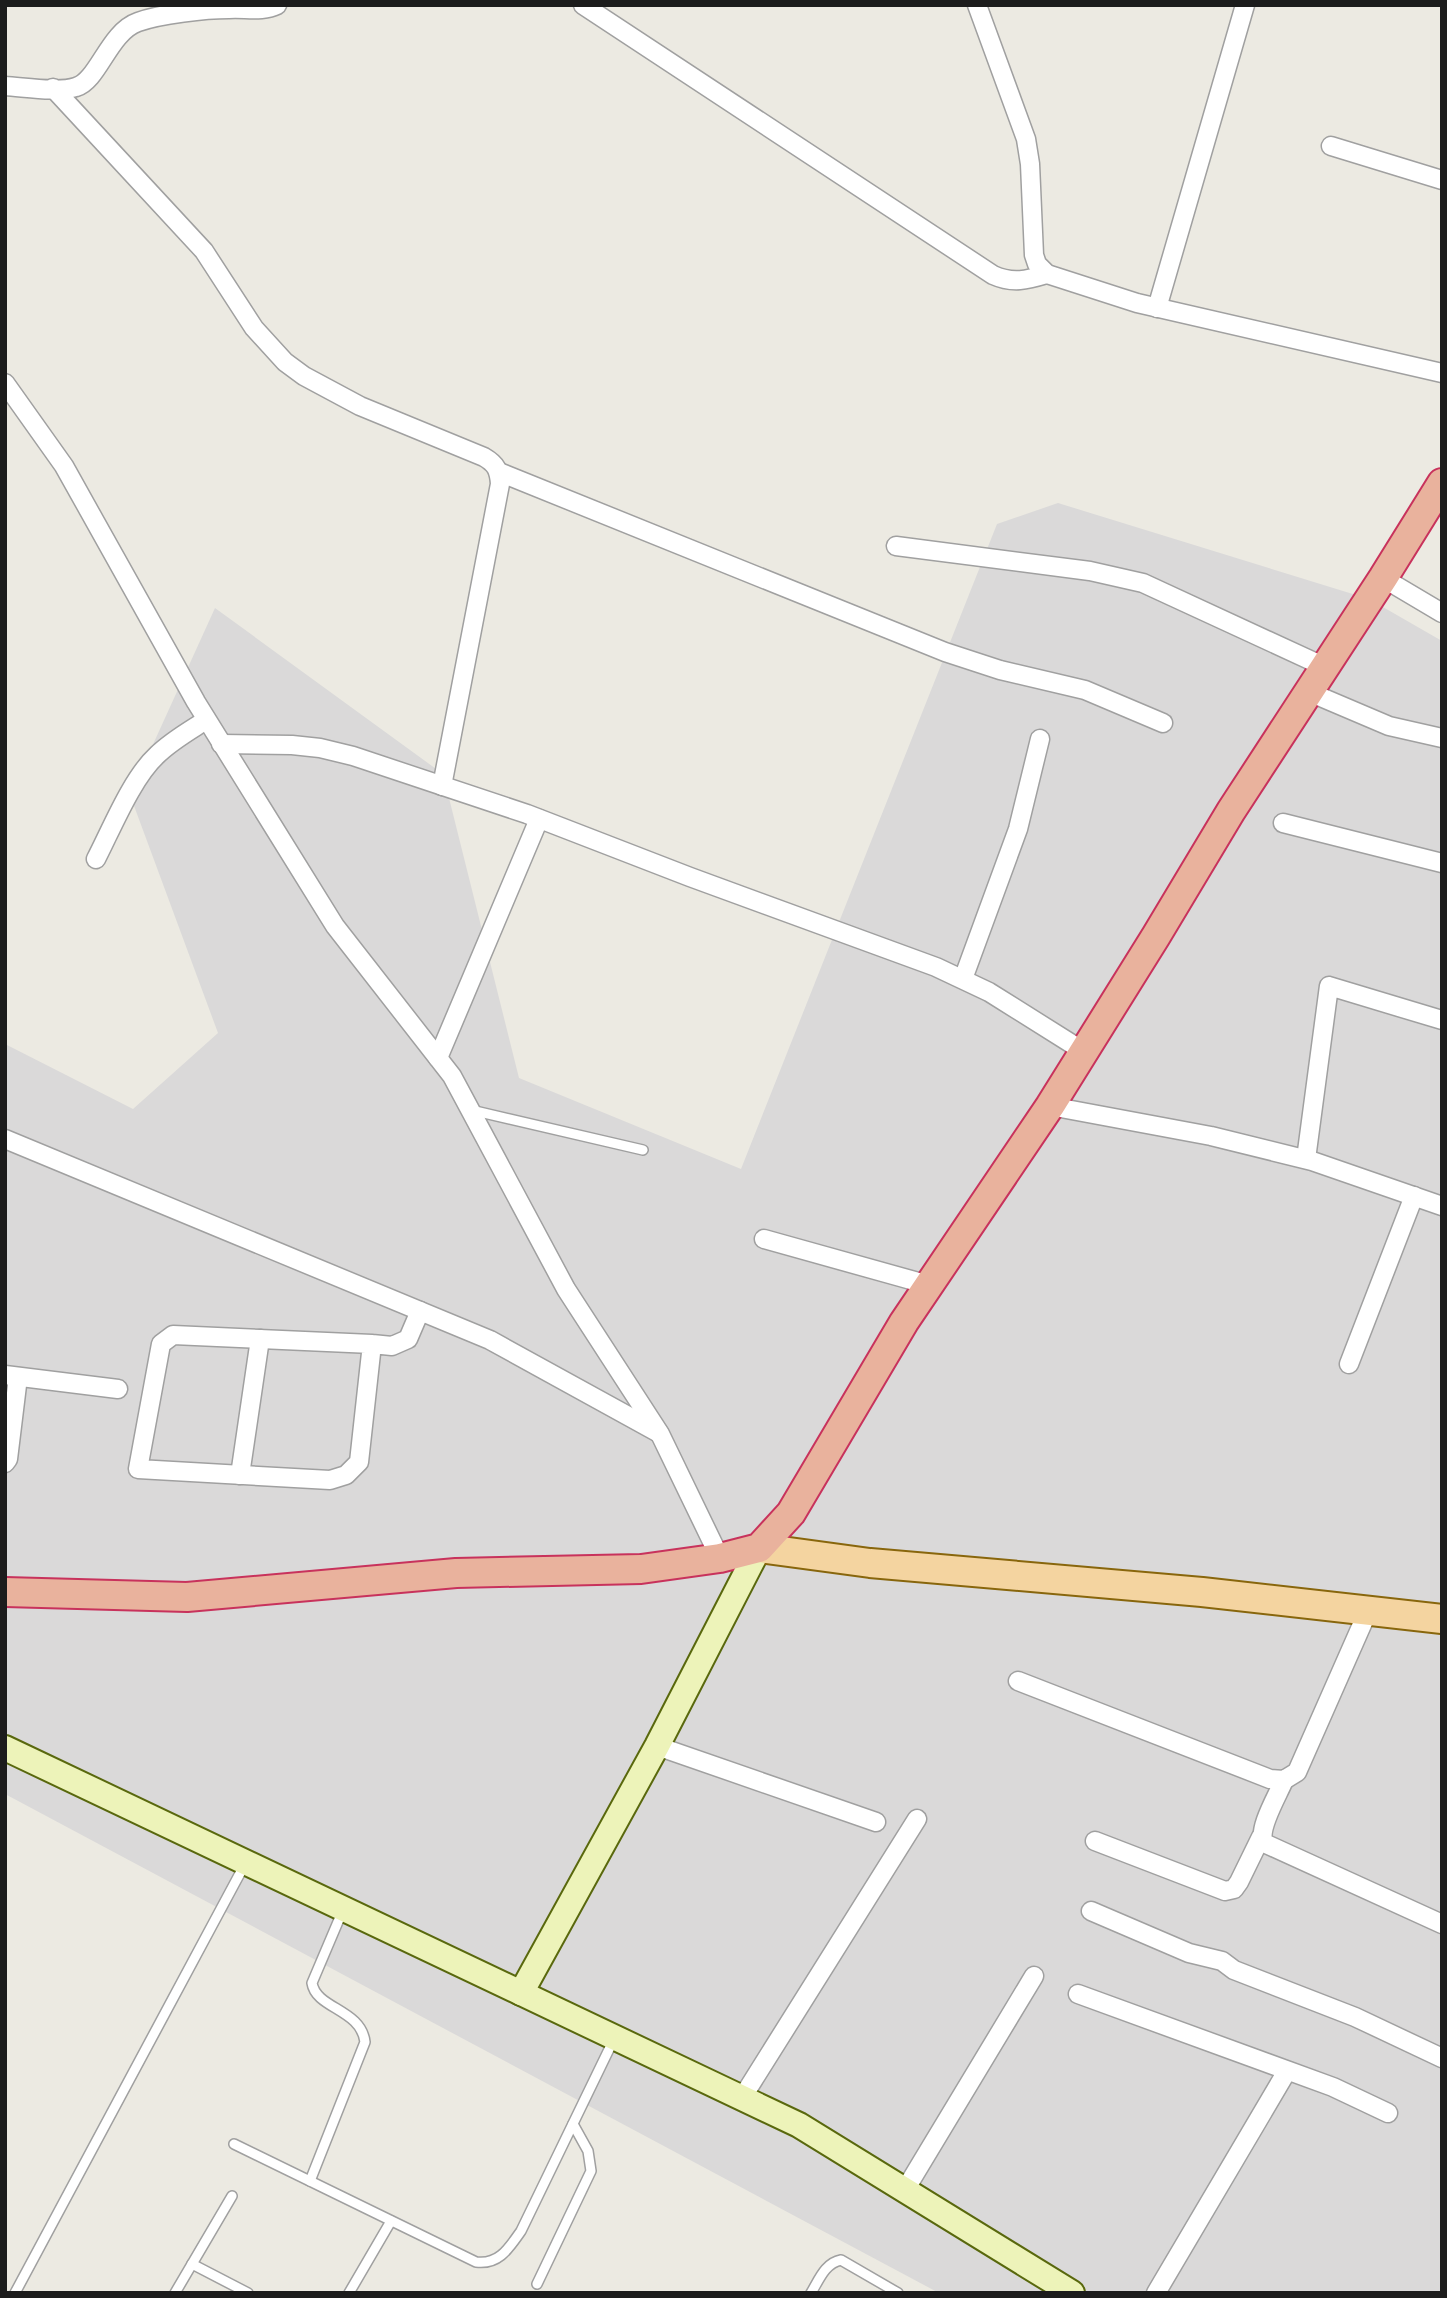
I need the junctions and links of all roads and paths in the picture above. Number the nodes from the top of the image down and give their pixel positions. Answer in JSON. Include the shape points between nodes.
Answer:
{"nodes":[{"id":1,"x":278,"y":5,"type":"edge"},
{"id":2,"x":583,"y":5,"type":"edge"},
{"id":3,"x":977,"y":5,"type":"edge"},
{"id":4,"x":1245,"y":5,"type":"edge"},
{"id":5,"x":5,"y":86,"type":"edge"},
{"id":6,"x":53,"y":88,"type":"junction"},
{"id":7,"x":1331,"y":146,"type":"dead end"},
{"id":8,"x":1442,"y":180,"type":"edge"},
{"id":9,"x":1047,"y":274,"type":"junction"},
{"id":10,"x":1157,"y":308,"type":"junction"},
{"id":11,"x":1442,"y":373,"type":"edge"},
{"id":12,"x":5,"y":383,"type":"edge"},
{"id":13,"x":499,"y":472,"type":"junction"},
{"id":14,"x":1442,"y":483,"type":"edge"},
{"id":15,"x":896,"y":545,"type":"dead end"},
{"id":16,"x":1383,"y":578,"type":"junction"},
{"id":17,"x":1442,"y":612,"type":"edge"},
{"id":18,"x":1325,"y":667,"type":"junction"},
{"id":19,"x":1309,"y":692,"type":"junction"},
{"id":20,"x":206,"y":720,"type":"junction"},
{"id":21,"x":1164,"y":723,"type":"dead end"},
{"id":22,"x":1442,"y":738,"type":"edge"},
{"id":23,"x":1040,"y":739,"type":"dead end"},
{"id":24,"x":221,"y":744,"type":"junction"},
{"id":25,"x":442,"y":786,"type":"junction"},
{"id":26,"x":539,"y":819,"type":"junction"},
{"id":27,"x":1283,"y":822,"type":"dead end"},
{"id":28,"x":96,"y":859,"type":"dead end"},
{"id":29,"x":1442,"y":863,"type":"edge"},
{"id":30,"x":963,"y":979,"type":"junction"},
{"id":31,"x":1442,"y":1020,"type":"edge"},
{"id":32,"x":1083,"y":1051,"type":"junction"},
{"id":33,"x":438,"y":1058,"type":"junction"},
{"id":34,"x":1050,"y":1106,"type":"junction"},
{"id":35,"x":470,"y":1109,"type":"junction"},
{"id":36,"x":5,"y":1139,"type":"edge"},
{"id":37,"x":643,"y":1150,"type":"dead end"},
{"id":38,"x":1306,"y":1160,"type":"junction"},
{"id":39,"x":1414,"y":1196,"type":"junction"},
{"id":40,"x":1442,"y":1206,"type":"edge"},
{"id":41,"x":764,"y":1239,"type":"dead end"},
{"id":42,"x":929,"y":1285,"type":"junction"},
{"id":43,"x":420,"y":1311,"type":"junction"},
{"id":44,"x":260,"y":1339,"type":"junction"},
{"id":45,"x":372,"y":1345,"type":"junction"},
{"id":46,"x":1349,"y":1364,"type":"dead end"},
{"id":47,"x":12,"y":1376,"type":"edge"},
{"id":48,"x":118,"y":1389,"type":"dead end"},
{"id":49,"x":660,"y":1434,"type":"junction"},
{"id":50,"x":5,"y":1463,"type":"edge"},
{"id":51,"x":240,"y":1475,"type":"junction"},
{"id":52,"x":759,"y":1548,"type":"junction"},
{"id":53,"x":720,"y":1558,"type":"junction"},
{"id":54,"x":5,"y":1592,"type":"edge"},
{"id":55,"x":1368,"y":1611,"type":"junction"},
{"id":56,"x":1442,"y":1619,"type":"edge"},
{"id":57,"x":1018,"y":1681,"type":"dead end"},
{"id":58,"x":657,"y":1746,"type":"junction"},
{"id":59,"x":5,"y":1748,"type":"edge"},
{"id":60,"x":1284,"y":1780,"type":"junction"},
{"id":61,"x":917,"y":1819,"type":"dead end"},
{"id":62,"x":876,"y":1822,"type":"dead end"},
{"id":63,"x":1261,"y":1837,"type":"junction"},
{"id":64,"x":1095,"y":1841,"type":"dead end"},
{"id":65,"x":246,"y":1862,"type":"junction"},
{"id":66,"x":344,"y":1909,"type":"junction"},
{"id":67,"x":1091,"y":1911,"type":"dead end"},
{"id":68,"x":1442,"y":1924,"type":"edge"},
{"id":69,"x":1034,"y":1976,"type":"dead end"},
{"id":70,"x":522,"y":1993,"type":"junction"},
{"id":71,"x":1078,"y":1994,"type":"dead end"},
{"id":72,"x":614,"y":2037,"type":"junction"},
{"id":73,"x":1442,"y":2058,"type":"edge"},
{"id":74,"x":1287,"y":2071,"type":"junction"},
{"id":75,"x":742,"y":2098,"type":"junction"},
{"id":76,"x":1388,"y":2113,"type":"dead end"},
{"id":77,"x":573,"y":2124,"type":"junction"},
{"id":78,"x":234,"y":2144,"type":"dead end"},
{"id":79,"x":310,"y":2181,"type":"junction"},
{"id":80,"x":905,"y":2190,"type":"junction"},
{"id":81,"x":232,"y":2196,"type":"dead end"},
{"id":82,"x":391,"y":2221,"type":"junction"},
{"id":83,"x":192,"y":2264,"type":"junction"},
{"id":84,"x":537,"y":2284,"type":"dead end"},
{"id":85,"x":15,"y":2293,"type":"edge"},
{"id":86,"x":175,"y":2293,"type":"edge"},
{"id":87,"x":248,"y":2293,"type":"edge"},
{"id":88,"x":349,"y":2293,"type":"edge"},
{"id":89,"x":811,"y":2293,"type":"edge"},
{"id":90,"x":898,"y":2293,"type":"edge"},
{"id":91,"x":1072,"y":2293,"type":"edge"},
{"id":92,"x":1156,"y":2293,"type":"edge"}],
"edges":[{"from":1,"to":6,"type":"street","via":[[139,21],[119,35],[81,85]]},
{"from":2,"to":9,"type":"street","via":[[993,275],[1015,282]]},
{"from":3,"to":9,"type":"street","via":[[1026,139],[1034,255]]},
{"from":4,"to":10,"type":"street"},
{"from":5,"to":6,"type":"street"},
{"from":6,"to":13,"type":"street","via":[[204,251],[254,328],[285,362],[360,407],[484,457]]},
{"from":7,"to":8,"type":"street"},
{"from":9,"to":10,"type":"street"},
{"from":10,"to":11,"type":"street"},
{"from":12,"to":20,"type":"street","via":[[64,466]]},
{"from":13,"to":21,"type":"street","via":[[945,652],[1085,690]]},
{"from":13,"to":25,"type":"street"},
{"from":14,"to":16,"type":"highway"},
{"from":15,"to":18,"type":"street","via":[[1090,571],[1143,583]]},
{"from":16,"to":17,"type":"street"},
{"from":16,"to":18,"type":"highway"},
{"from":18,"to":19,"type":"highway"},
{"from":19,"to":22,"type":"street","via":[[1389,726]]},
{"from":19,"to":32,"type":"highway"},
{"from":20,"to":24,"type":"street"},
{"from":20,"to":28,"type":"street","via":[[172,741],[141,772]]},
{"from":23,"to":30,"type":"street","via":[[1015,838]]},
{"from":24,"to":25,"type":"street","via":[[320,748]]},
{"from":24,"to":33,"type":"street","via":[[335,926]]},
{"from":25,"to":26,"type":"street"},
{"from":26,"to":30,"type":"street"},
{"from":26,"to":33,"type":"street"},
{"from":27,"to":29,"type":"street"},
{"from":30,"to":32,"type":"street"},
{"from":31,"to":38,"type":"street","via":[[1329,986]]},
{"from":32,"to":34,"type":"highway"},
{"from":33,"to":35,"type":"street"},
{"from":34,"to":38,"type":"street","via":[[1211,1136]]},
{"from":34,"to":42,"type":"highway"},
{"from":35,"to":37,"type":"lane"},
{"from":35,"to":49,"type":"street","via":[[566,1289]]},
{"from":36,"to":43,"type":"street"},
{"from":38,"to":39,"type":"street"},
{"from":39,"to":40,"type":"street"},
{"from":39,"to":46,"type":"street"},
{"from":41,"to":42,"type":"street"},
{"from":42,"to":52,"type":"highway","via":[[791,1513]]},
{"from":43,"to":45,"type":"street","via":[[408,1339],[401,1344]]},
{"from":43,"to":49,"type":"street","via":[[489,1339]]},
{"from":44,"to":45,"type":"street"},
{"from":44,"to":51,"type":"street"},
{"from":44,"to":51,"type":"street","via":[[173,1335],[161,1343],[138,1469]]},
{"from":45,"to":51,"type":"street","via":[[359,1462],[346,1475],[330,1480]]},
{"from":47,"to":48,"type":"street"},
{"from":47,"to":50,"type":"street"},
{"from":49,"to":53,"type":"street"},
{"from":52,"to":53,"type":"highway"},
{"from":52,"to":55,"type":"main road"},
{"from":52,"to":58,"type":"main road"},
{"from":53,"to":54,"type":"highway","via":[[641,1570],[456,1573],[187,1597]]},
{"from":55,"to":56,"type":"main road"},
{"from":55,"to":60,"type":"street","via":[[1297,1772]]},
{"from":57,"to":60,"type":"street","via":[[1270,1779]]},
{"from":58,"to":62,"type":"street"},
{"from":58,"to":70,"type":"main road"},
{"from":59,"to":65,"type":"main road"},
{"from":60,"to":63,"type":"street"},
{"from":61,"to":75,"type":"street"},
{"from":63,"to":64,"type":"street","via":[[1239,1882],[1225,1891]]},
{"from":63,"to":68,"type":"street","via":[[1269,1846]]},
{"from":65,"to":66,"type":"main road"},
{"from":65,"to":85,"type":"lane"},
{"from":66,"to":70,"type":"main road"},
{"from":66,"to":79,"type":"lane","via":[[313,1990],[358,2023],[365,2042]]},
{"from":67,"to":73,"type":"street","via":[[1189,1953],[1222,1961]]},
{"from":69,"to":80,"type":"street"},
{"from":70,"to":72,"type":"main road"},
{"from":71,"to":74,"type":"street"},
{"from":72,"to":75,"type":"main road"},
{"from":72,"to":77,"type":"lane"},
{"from":74,"to":76,"type":"street"},
{"from":74,"to":92,"type":"street"},
{"from":75,"to":80,"type":"main road","via":[[799,2124]]},
{"from":77,"to":82,"type":"lane","via":[[522,2231],[496,2260],[475,2262]]},
{"from":77,"to":84,"type":"lane","via":[[588,2151],[591,2171]]},
{"from":78,"to":79,"type":"lane"},
{"from":79,"to":82,"type":"lane"},
{"from":80,"to":91,"type":"main road"},
{"from":81,"to":83,"type":"lane"},
{"from":82,"to":88,"type":"lane"},
{"from":83,"to":86,"type":"lane"},
{"from":83,"to":87,"type":"lane"},
{"from":89,"to":90,"type":"lane","via":[[826,2268],[841,2260]]}]}
